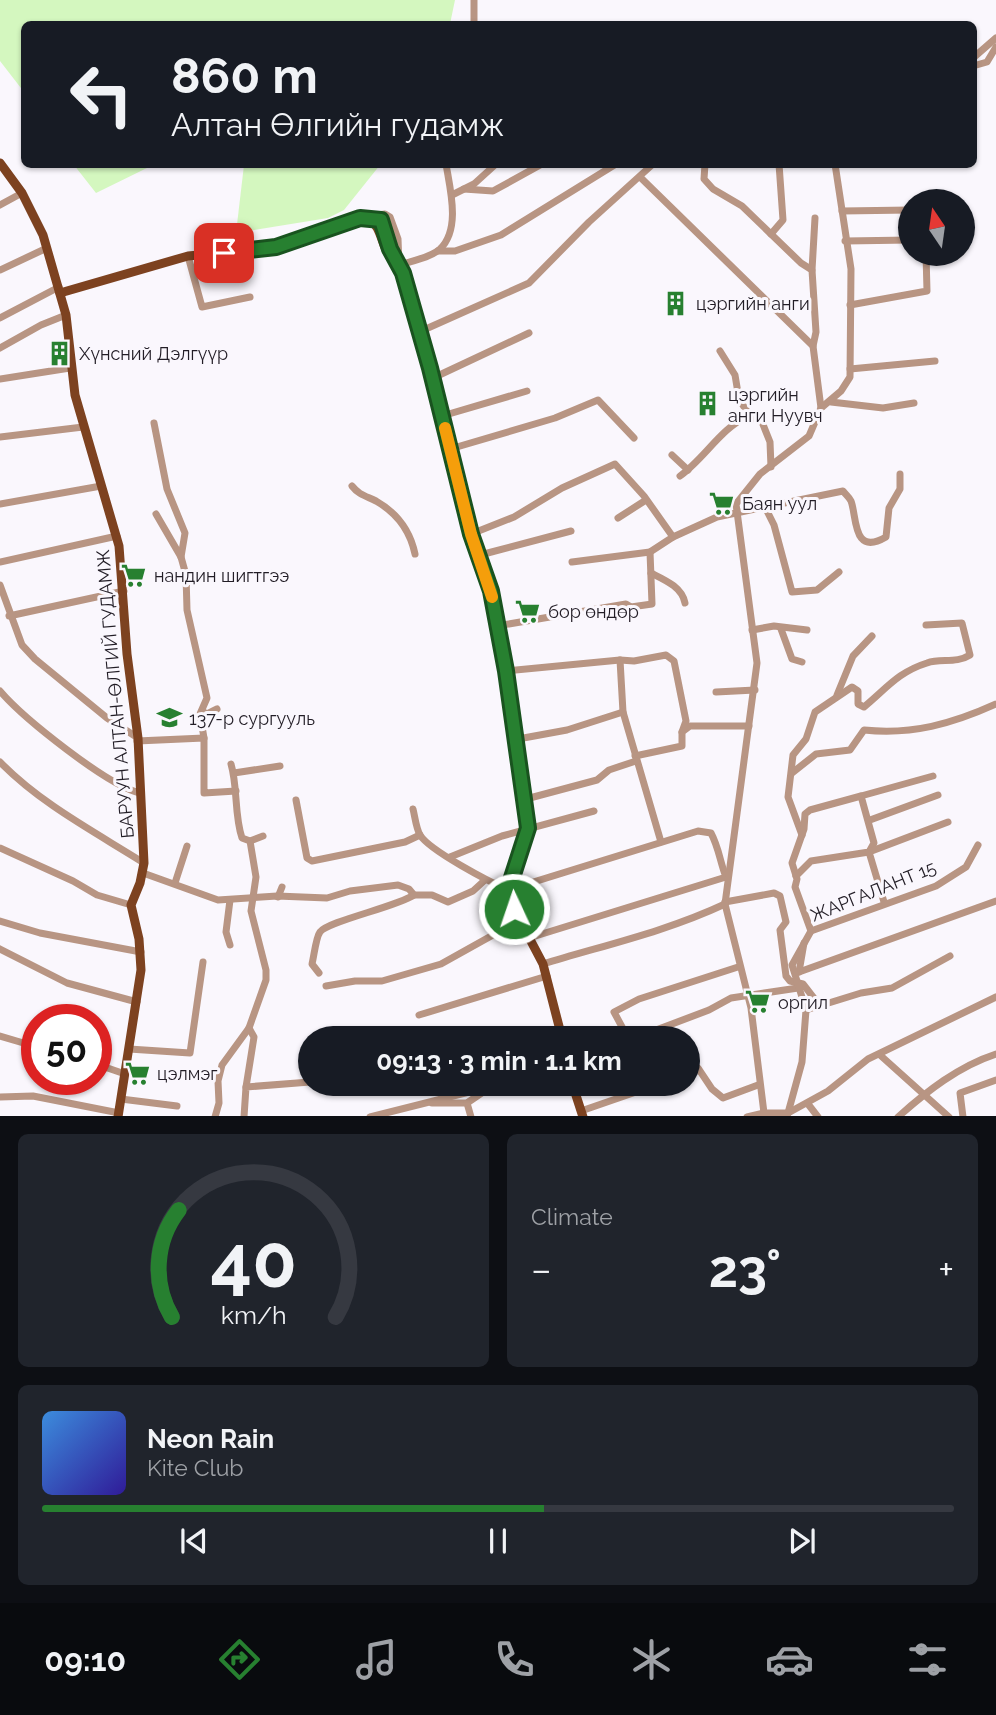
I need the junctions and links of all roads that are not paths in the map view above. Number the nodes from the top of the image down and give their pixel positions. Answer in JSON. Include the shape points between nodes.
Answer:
{"nodes":[{"id":1,"x":474,"y":0,"type":"edge"},
{"id":2,"x":474,"y":21,"type":"edge"},
{"id":3,"x":996,"y":38,"type":"edge"},
{"id":4,"x":996,"y":47,"type":"edge"},
{"id":5,"x":977,"y":55,"type":"edge"},
{"id":6,"x":977,"y":65,"type":"edge"},
{"id":7,"x":0,"y":163,"type":"edge"},
{"id":8,"x":447,"y":168,"type":"edge"},
{"id":9,"x":491,"y":168,"type":"edge"},
{"id":10,"x":535,"y":168,"type":"edge"},
{"id":11,"x":610,"y":168,"type":"edge"},
{"id":12,"x":649,"y":168,"type":"edge"},
{"id":13,"x":705,"y":168,"type":"edge"},
{"id":14,"x":779,"y":168,"type":"edge"},
{"id":15,"x":836,"y":168,"type":"edge"},
{"id":16,"x":640,"y":177,"type":"junction"},
{"id":17,"x":464,"y":189,"type":"junction"},
{"id":18,"x":22,"y":192,"type":"junction"},
{"id":19,"x":452,"y":195,"type":"junction"},
{"id":20,"x":0,"y":205,"type":"edge"},
{"id":21,"x":898,"y":210,"type":"edge"},
{"id":22,"x":842,"y":211,"type":"junction"},
{"id":23,"x":367,"y":217,"type":"junction"},
{"id":24,"x":815,"y":218,"type":"dead end"},
{"id":25,"x":771,"y":234,"type":"junction"},
{"id":26,"x":898,"y":240,"type":"edge"},
{"id":27,"x":845,"y":241,"type":"junction"},
{"id":28,"x":47,"y":248,"type":"junction"},
{"id":29,"x":438,"y":251,"type":"junction"},
{"id":30,"x":188,"y":256,"type":"junction"},
{"id":31,"x":399,"y":265,"type":"junction"},
{"id":32,"x":927,"y":266,"type":"edge"},
{"id":33,"x":0,"y":270,"type":"edge"},
{"id":34,"x":812,"y":270,"type":"junction"},
{"id":35,"x":60,"y":290,"type":"junction"},
{"id":36,"x":250,"y":297,"type":"dead end"},
{"id":37,"x":850,"y":305,"type":"junction"},
{"id":38,"x":66,"y":315,"type":"junction"},
{"id":39,"x":0,"y":318,"type":"edge"},
{"id":40,"x":419,"y":332,"type":"junction"},
{"id":41,"x":529,"y":333,"type":"dead end"},
{"id":42,"x":813,"y":346,"type":"junction"},
{"id":43,"x":0,"y":348,"type":"edge"},
{"id":44,"x":720,"y":351,"type":"dead end"},
{"id":45,"x":935,"y":361,"type":"dead end"},
{"id":46,"x":70,"y":368,"type":"junction"},
{"id":47,"x":849,"y":369,"type":"junction"},
{"id":48,"x":433,"y":378,"type":"junction"},
{"id":49,"x":0,"y":379,"type":"edge"},
{"id":50,"x":527,"y":391,"type":"dead end"},
{"id":51,"x":831,"y":402,"type":"junction"},
{"id":52,"x":914,"y":403,"type":"dead end"},
{"id":53,"x":821,"y":408,"type":"junction"},
{"id":54,"x":442,"y":416,"type":"junction"},
{"id":55,"x":750,"y":416,"type":"junction"},
{"id":56,"x":153,"y":423,"type":"dead end"},
{"id":57,"x":83,"y":427,"type":"junction"},
{"id":58,"x":0,"y":438,"type":"edge"},
{"id":59,"x":634,"y":438,"type":"dead end"},
{"id":60,"x":450,"y":449,"type":"junction"},
{"id":61,"x":672,"y":455,"type":"dead end"},
{"id":62,"x":771,"y":467,"type":"junction"},
{"id":63,"x":688,"y":470,"type":"junction"},
{"id":64,"x":900,"y":474,"type":"dead end"},
{"id":65,"x":680,"y":476,"type":"dead end"},
{"id":66,"x":100,"y":486,"type":"junction"},
{"id":67,"x":352,"y":486,"type":"dead end"},
{"id":68,"x":646,"y":500,"type":"junction"},
{"id":69,"x":0,"y":504,"type":"edge"},
{"id":70,"x":765,"y":507,"type":"junction"},
{"id":71,"x":736,"y":511,"type":"junction"},
{"id":72,"x":156,"y":514,"type":"dead end"},
{"id":73,"x":618,"y":518,"type":"dead end"},
{"id":74,"x":571,"y":531,"type":"dead end"},
{"id":75,"x":471,"y":534,"type":"junction"},
{"id":76,"x":117,"y":536,"type":"junction"},
{"id":77,"x":673,"y":537,"type":"junction"},
{"id":78,"x":650,"y":552,"type":"junction"},
{"id":79,"x":415,"y":554,"type":"dead end"},
{"id":80,"x":480,"y":555,"type":"junction"},
{"id":81,"x":181,"y":557,"type":"junction"},
{"id":82,"x":0,"y":562,"type":"edge"},
{"id":83,"x":572,"y":562,"type":"dead end"},
{"id":84,"x":839,"y":572,"type":"dead end"},
{"id":85,"x":651,"y":573,"type":"junction"},
{"id":86,"x":0,"y":585,"type":"edge"},
{"id":87,"x":124,"y":591,"type":"junction"},
{"id":88,"x":685,"y":603,"type":"dead end"},
{"id":89,"x":9,"y":616,"type":"junction"},
{"id":90,"x":926,"y":625,"type":"dead end"},
{"id":91,"x":497,"y":626,"type":"junction"},
{"id":92,"x":781,"y":629,"type":"junction"},
{"id":93,"x":752,"y":630,"type":"junction"},
{"id":94,"x":807,"y":630,"type":"dead end"},
{"id":95,"x":872,"y":636,"type":"dead end"},
{"id":96,"x":620,"y":660,"type":"junction"},
{"id":97,"x":802,"y":662,"type":"dead end"},
{"id":98,"x":506,"y":671,"type":"junction"},
{"id":99,"x":755,"y":690,"type":"junction"},
{"id":100,"x":0,"y":691,"type":"edge"},
{"id":101,"x":716,"y":692,"type":"dead end"},
{"id":102,"x":837,"y":696,"type":"junction"},
{"id":103,"x":996,"y":704,"type":"edge"},
{"id":104,"x":217,"y":709,"type":"dead end"},
{"id":105,"x":202,"y":711,"type":"junction"},
{"id":106,"x":622,"y":712,"type":"junction"},
{"id":107,"x":749,"y":726,"type":"junction"},
{"id":108,"x":681,"y":732,"type":"junction"},
{"id":109,"x":204,"y":738,"type":"junction"},
{"id":110,"x":137,"y":739,"type":"junction"},
{"id":111,"x":518,"y":739,"type":"junction"},
{"id":112,"x":635,"y":759,"type":"junction"},
{"id":113,"x":0,"y":762,"type":"edge"},
{"id":114,"x":281,"y":766,"type":"dead end"},
{"id":115,"x":791,"y":774,"type":"junction"},
{"id":116,"x":933,"y":776,"type":"dead end"},
{"id":117,"x":236,"y":791,"type":"junction"},
{"id":118,"x":140,"y":793,"type":"junction"},
{"id":119,"x":938,"y":795,"type":"dead end"},
{"id":120,"x":860,"y":796,"type":"junction"},
{"id":121,"x":526,"y":799,"type":"junction"},
{"id":122,"x":296,"y":800,"type":"dead end"},
{"id":123,"x":413,"y":809,"type":"dead end"},
{"id":124,"x":594,"y":811,"type":"dead end"},
{"id":125,"x":870,"y":820,"type":"junction"},
{"id":126,"x":948,"y":822,"type":"dead end"},
{"id":127,"x":528,"y":828,"type":"junction"},
{"id":128,"x":420,"y":835,"type":"junction"},
{"id":129,"x":802,"y":835,"type":"junction"},
{"id":130,"x":263,"y":836,"type":"dead end"},
{"id":131,"x":250,"y":841,"type":"junction"},
{"id":132,"x":661,"y":842,"type":"junction"},
{"id":133,"x":978,"y":845,"type":"dead end"},
{"id":134,"x":187,"y":846,"type":"dead end"},
{"id":135,"x":0,"y":848,"type":"edge"},
{"id":136,"x":869,"y":852,"type":"junction"},
{"id":137,"x":450,"y":858,"type":"junction"},
{"id":138,"x":144,"y":868,"type":"junction"},
{"id":139,"x":796,"y":876,"type":"junction"},
{"id":140,"x":726,"y":877,"type":"junction"},
{"id":141,"x":485,"y":880,"type":"junction"},
{"id":142,"x":175,"y":884,"type":"junction"},
{"id":143,"x":282,"y":887,"type":"dead end"},
{"id":144,"x":508,"y":890,"type":"junction"},
{"id":145,"x":414,"y":895,"type":"junction"},
{"id":146,"x":278,"y":897,"type":"junction"},
{"id":147,"x":230,"y":900,"type":"junction"},
{"id":148,"x":254,"y":900,"type":"junction"},
{"id":149,"x":996,"y":901,"type":"edge"},
{"id":150,"x":884,"y":902,"type":"junction"},
{"id":151,"x":725,"y":903,"type":"junction"},
{"id":152,"x":131,"y":905,"type":"junction"},
{"id":153,"x":520,"y":920,"type":"junction"},
{"id":154,"x":0,"y":921,"type":"edge"},
{"id":155,"x":811,"y":930,"type":"junction"},
{"id":156,"x":256,"y":934,"type":"junction"},
{"id":157,"x":529,"y":938,"type":"junction"},
{"id":158,"x":265,"y":940,"type":"dead end"},
{"id":159,"x":230,"y":945,"type":"dead end"},
{"id":160,"x":0,"y":949,"type":"edge"},
{"id":161,"x":141,"y":951,"type":"junction"},
{"id":162,"x":950,"y":956,"type":"dead end"},
{"id":163,"x":204,"y":961,"type":"dead end"},
{"id":164,"x":543,"y":964,"type":"junction"},
{"id":165,"x":738,"y":967,"type":"junction"},
{"id":166,"x":319,"y":973,"type":"dead end"},
{"id":167,"x":547,"y":976,"type":"junction"},
{"id":168,"x":797,"y":979,"type":"junction"},
{"id":169,"x":326,"y":986,"type":"dead end"},
{"id":170,"x":748,"y":993,"type":"junction"},
{"id":171,"x":996,"y":997,"type":"edge"},
{"id":172,"x":137,"y":1002,"type":"junction"},
{"id":173,"x":820,"y":1006,"type":"junction"},
{"id":174,"x":806,"y":1010,"type":"junction"},
{"id":175,"x":419,"y":1015,"type":"dead end"},
{"id":176,"x":559,"y":1026,"type":"edge"},
{"id":177,"x":622,"y":1026,"type":"edge"},
{"id":178,"x":667,"y":1026,"type":"edge"},
{"id":179,"x":249,"y":1028,"type":"junction"},
{"id":180,"x":0,"y":1036,"type":"edge"},
{"id":181,"x":21,"y":1042,"type":"edge"},
{"id":182,"x":129,"y":1049,"type":"junction"},
{"id":183,"x":996,"y":1054,"type":"edge"},
{"id":184,"x":880,"y":1055,"type":"junction"},
{"id":185,"x":112,"y":1070,"type":"edge"},
{"id":186,"x":700,"y":1071,"type":"edge"},
{"id":187,"x":125,"y":1074,"type":"junction"},
{"id":188,"x":996,"y":1080,"type":"edge"},
{"id":189,"x":298,"y":1084,"type":"edge"},
{"id":190,"x":758,"y":1085,"type":"junction"},
{"id":191,"x":247,"y":1087,"type":"junction"},
{"id":192,"x":922,"y":1094,"type":"junction"},
{"id":193,"x":448,"y":1096,"type":"edge"},
{"id":194,"x":477,"y":1096,"type":"edge"},
{"id":195,"x":576,"y":1096,"type":"edge"},
{"id":196,"x":628,"y":1096,"type":"edge"},
{"id":197,"x":0,"y":1097,"type":"edge"},
{"id":198,"x":121,"y":1100,"type":"junction"},
{"id":199,"x":432,"y":1102,"type":"junction"},
{"id":200,"x":467,"y":1103,"type":"junction"},
{"id":201,"x":808,"y":1104,"type":"junction"},
{"id":202,"x":177,"y":1106,"type":"dead end"},
{"id":203,"x":764,"y":1113,"type":"junction"},
{"id":204,"x":582,"y":1114,"type":"edge"},
{"id":205,"x":118,"y":1115,"type":"edge"},
{"id":206,"x":788,"y":1115,"type":"edge"},
{"id":207,"x":215,"y":1116,"type":"edge"},
{"id":208,"x":244,"y":1116,"type":"edge"},
{"id":209,"x":370,"y":1116,"type":"edge"},
{"id":210,"x":471,"y":1116,"type":"edge"},
{"id":211,"x":747,"y":1116,"type":"edge"},
{"id":212,"x":818,"y":1116,"type":"edge"},
{"id":213,"x":898,"y":1116,"type":"edge"},
{"id":214,"x":949,"y":1116,"type":"edge"},
{"id":215,"x":963,"y":1116,"type":"edge"}],
"edges":[{"from":1,"to":2,"type":"street"},
{"from":3,"to":5,"type":"street"},
{"from":4,"to":6,"type":"street","via":[[987,62]]},
{"from":7,"to":18,"type":"main road","name":"БАРУУН АЛТАН-ӨЛГИЙ ГУДАМЖ"},
{"from":8,"to":19,"type":"street"},
{"from":9,"to":17,"type":"street"},
{"from":10,"to":17,"type":"street","via":[[493,191]]},
{"from":11,"to":29,"type":"street","via":[[501,235],[455,251]]},
{"from":12,"to":16,"type":"street"},
{"from":13,"to":25,"type":"street","via":[[704,179],[713,189],[742,206]]},
{"from":14,"to":25,"type":"street","via":[[782,220]]},
{"from":15,"to":22,"type":"street"},
{"from":16,"to":40,"type":"street","via":[[529,283]]},
{"from":16,"to":42,"type":"street"},
{"from":17,"to":19,"type":"street"},
{"from":18,"to":20,"type":"street"},
{"from":18,"to":28,"type":"main road","name":"БАРУУН АЛТАН-ӨЛГИЙ ГУДАМЖ"},
{"from":19,"to":29,"type":"street","via":[[451,222]]},
{"from":21,"to":22,"type":"street"},
{"from":22,"to":27,"type":"street"},
{"from":23,"to":30,"type":"main road","via":[[276,247]]},
{"from":23,"to":31,"type":"main road","via":[[378,228],[384,253]]},
{"from":23,"to":31,"type":"street","via":[[390,217],[398,239]]},
{"from":24,"to":34,"type":"street"},
{"from":25,"to":34,"type":"street"},
{"from":26,"to":27,"type":"street"},
{"from":27,"to":37,"type":"street","via":[[851,269]]},
{"from":28,"to":33,"type":"street"},
{"from":28,"to":35,"type":"main road","name":"БАРУУН АЛТАН-ӨЛГИЙ ГУДАМЖ"},
{"from":29,"to":31,"type":"street"},
{"from":30,"to":35,"type":"main road"},
{"from":30,"to":36,"type":"street","via":[[202,307]]},
{"from":31,"to":40,"type":"main road"},
{"from":32,"to":37,"type":"street","via":[[928,291]]},
{"from":34,"to":42,"type":"street"},
{"from":35,"to":38,"type":"main road","name":"БАРУУН АЛТАН-ӨЛГИЙ ГУДАМЖ"},
{"from":35,"to":39,"type":"street"},
{"from":37,"to":47,"type":"street"},
{"from":38,"to":43,"type":"street"},
{"from":38,"to":46,"type":"main road","name":"БАРУУН АЛТАН-ӨЛГИЙ ГУДАМЖ"},
{"from":40,"to":48,"type":"main road"},
{"from":41,"to":48,"type":"street"},
{"from":42,"to":53,"type":"street"},
{"from":44,"to":55,"type":"street","via":[[735,375],[739,399]]},
{"from":45,"to":47,"type":"street"},
{"from":46,"to":49,"type":"street"},
{"from":46,"to":57,"type":"main road","name":"БАРУУН АЛТАН-ӨЛГИЙ ГУДАМЖ"},
{"from":47,"to":51,"type":"street","via":[[850,377]]},
{"from":48,"to":54,"type":"main road"},
{"from":50,"to":54,"type":"street"},
{"from":51,"to":52,"type":"street","via":[[883,408]]},
{"from":51,"to":53,"type":"street"},
{"from":53,"to":62,"type":"street","via":[[809,436]]},
{"from":54,"to":60,"type":"main road"},
{"from":55,"to":62,"type":"street","via":[[762,422],[767,432]]},
{"from":55,"to":63,"type":"street","via":[[738,420]]},
{"from":56,"to":81,"type":"street","via":[[167,489],[185,533]]},
{"from":57,"to":58,"type":"street"},
{"from":57,"to":66,"type":"main road","name":"БАРУУН АЛТАН-ӨЛГИЙ ГУДАМЖ"},
{"from":59,"to":60,"type":"street","via":[[598,400],[555,418]]},
{"from":60,"to":75,"type":"main road"},
{"from":61,"to":63,"type":"street"},
{"from":62,"to":71,"type":"street","via":[[736,504]]},
{"from":63,"to":65,"type":"street"},
{"from":64,"to":70,"type":"street","via":[[886,537],[879,541],[859,535],[851,501],[843,491]]},
{"from":66,"to":69,"type":"street"},
{"from":66,"to":76,"type":"main road","name":"БАРУУН АЛТАН-ӨЛГИЙ ГУДАМЖ"},
{"from":67,"to":79,"type":"street","via":[[358,494],[390,510],[412,538]]},
{"from":68,"to":73,"type":"street"},
{"from":68,"to":75,"type":"street","via":[[615,464],[514,517]]},
{"from":68,"to":77,"type":"street"},
{"from":70,"to":71,"type":"street"},
{"from":70,"to":84,"type":"street","via":[[792,592],[817,590]]},
{"from":71,"to":77,"type":"street"},
{"from":71,"to":93,"type":"street"},
{"from":72,"to":81,"type":"street"},
{"from":74,"to":80,"type":"street"},
{"from":75,"to":80,"type":"main road"},
{"from":76,"to":82,"type":"street"},
{"from":76,"to":87,"type":"main road","name":"БАРУУН АЛТАН-ӨЛГИЙ ГУДАМЖ"},
{"from":77,"to":78,"type":"street"},
{"from":78,"to":83,"type":"street"},
{"from":78,"to":85,"type":"street"},
{"from":80,"to":91,"type":"main road"},
{"from":81,"to":105,"type":"street","via":[[206,698]]},
{"from":85,"to":88,"type":"street","via":[[675,586]]},
{"from":85,"to":91,"type":"street","via":[[652,604],[626,604]]},
{"from":86,"to":89,"type":"street"},
{"from":87,"to":89,"type":"street"},
{"from":87,"to":110,"type":"main road","name":"БАРУУН АЛТАН-ӨЛГИЙ ГУДАМЖ"},
{"from":89,"to":110,"type":"street","via":[[22,645],[35,659]]},
{"from":90,"to":102,"type":"street","via":[[962,623],[970,655],[903,672],[864,707],[858,704],[856,688]]},
{"from":91,"to":98,"type":"main road"},
{"from":92,"to":93,"type":"street"},
{"from":92,"to":94,"type":"street"},
{"from":92,"to":97,"type":"street","via":[[792,659]]},
{"from":93,"to":99,"type":"street"},
{"from":95,"to":102,"type":"street","via":[[853,656]]},
{"from":96,"to":98,"type":"street"},
{"from":96,"to":106,"type":"street"},
{"from":96,"to":108,"type":"street","via":[[666,655],[674,661],[686,720]]},
{"from":98,"to":111,"type":"main road"},
{"from":99,"to":101,"type":"street"},
{"from":99,"to":107,"type":"street"},
{"from":100,"to":118,"type":"street","via":[[112,780]]},
{"from":102,"to":115,"type":"street","via":[[811,718],[809,733],[793,755]]},
{"from":103,"to":115,"type":"street","via":[[924,730],[864,730],[850,750],[817,754]]},
{"from":104,"to":105,"type":"street"},
{"from":105,"to":109,"type":"street"},
{"from":106,"to":111,"type":"street","via":[[567,730]]},
{"from":106,"to":112,"type":"street"},
{"from":107,"to":108,"type":"street","via":[[709,724]]},
{"from":107,"to":140,"type":"street"},
{"from":108,"to":112,"type":"street","via":[[682,746]]},
{"from":109,"to":110,"type":"street"},
{"from":109,"to":117,"type":"street","via":[[204,793]]},
{"from":110,"to":118,"type":"main road","name":"БАРУУН АЛТАН-ӨЛГИЙ ГУДАМЖ"},
{"from":111,"to":121,"type":"main road"},
{"from":112,"to":121,"type":"street","via":[[597,780]]},
{"from":112,"to":132,"type":"street"},
{"from":113,"to":138,"type":"street","via":[[64,814]]},
{"from":114,"to":117,"type":"street","via":[[233,768]]},
{"from":115,"to":129,"type":"street","via":[[788,797]]},
{"from":116,"to":120,"type":"street"},
{"from":117,"to":131,"type":"street","via":[[239,829],[242,838]]},
{"from":118,"to":138,"type":"main road","name":"БАРУУН АЛТАН-ӨЛГИЙ ГУДАМЖ"},
{"from":119,"to":125,"type":"street"},
{"from":120,"to":125,"type":"street"},
{"from":120,"to":129,"type":"street","via":[[807,811]]},
{"from":121,"to":127,"type":"main road"},
{"from":122,"to":128,"type":"street","via":[[307,858],[312,861]]},
{"from":123,"to":128,"type":"street"},
{"from":124,"to":127,"type":"street"},
{"from":125,"to":136,"type":"street","via":[[874,843]]},
{"from":126,"to":136,"type":"street"},
{"from":127,"to":137,"type":"street"},
{"from":127,"to":144,"type":"main road"},
{"from":128,"to":137,"type":"street"},
{"from":129,"to":139,"type":"street","via":[[793,859]]},
{"from":130,"to":131,"type":"street"},
{"from":131,"to":148,"type":"street","via":[[256,877]]},
{"from":132,"to":140,"type":"street","via":[[698,831],[711,833]]},
{"from":132,"to":144,"type":"street"},
{"from":133,"to":150,"type":"street","name":"ЖАРГАЛАНТ 15","via":[[966,867],[936,886]]},
{"from":134,"to":142,"type":"street"},
{"from":135,"to":152,"type":"street","via":[[81,888]]},
{"from":136,"to":139,"type":"street","via":[[811,861]]},
{"from":136,"to":150,"type":"street"},
{"from":137,"to":141,"type":"street"},
{"from":138,"to":142,"type":"street"},
{"from":138,"to":152,"type":"main road","name":"БАРУУН АЛТАН-ӨЛГИЙ ГУДАМЖ"},
{"from":139,"to":155,"type":"street","via":[[795,887]]},
{"from":140,"to":151,"type":"street"},
{"from":140,"to":157,"type":"street"},
{"from":141,"to":144,"type":"street"},
{"from":141,"to":145,"type":"street","via":[[452,901]]},
{"from":142,"to":147,"type":"street"},
{"from":143,"to":146,"type":"street"},
{"from":144,"to":153,"type":"main road"},
{"from":145,"to":146,"type":"street","via":[[398,885],[327,898]]},
{"from":145,"to":166,"type":"street","via":[[318,933],[312,964]]},
{"from":146,"to":148,"type":"street"},
{"from":147,"to":148,"type":"street"},
{"from":147,"to":159,"type":"street","via":[[226,932]]},
{"from":148,"to":156,"type":"street","via":[[251,911]]},
{"from":149,"to":168,"type":"street"},
{"from":150,"to":155,"type":"street","name":"ЖАРГАЛАНТ 15"},
{"from":151,"to":164,"type":"street","via":[[673,927]]},
{"from":151,"to":165,"type":"street"},
{"from":151,"to":168,"type":"street","via":[[775,893],[780,896],[786,922],[780,930],[786,976],[790,981]]},
{"from":152,"to":161,"type":"main road"},
{"from":153,"to":157,"type":"main road"},
{"from":153,"to":169,"type":"street","via":[[441,964],[382,981]]},
{"from":154,"to":161,"type":"street"},
{"from":155,"to":168,"type":"street","name":"ЖАРГАЛАНТ 15"},
{"from":156,"to":158,"type":"street"},
{"from":156,"to":179,"type":"street","via":[[267,970]]},
{"from":157,"to":164,"type":"main road"},
{"from":160,"to":172,"type":"street","via":[[67,983]]},
{"from":161,"to":172,"type":"main road"},
{"from":162,"to":173,"type":"street","via":[[892,988]]},
{"from":163,"to":182,"type":"street","via":[[190,1053]]},
{"from":164,"to":167,"type":"main road"},
{"from":165,"to":170,"type":"street"},
{"from":165,"to":177,"type":"street","via":[[639,999],[614,1012]]},
{"from":167,"to":175,"type":"street"},
{"from":167,"to":176,"type":"main road"},
{"from":168,"to":170,"type":"street"},
{"from":168,"to":173,"type":"street"},
{"from":168,"to":174,"type":"street"},
{"from":170,"to":178,"type":"street"},
{"from":170,"to":190,"type":"street"},
{"from":171,"to":184,"type":"street"},
{"from":172,"to":182,"type":"main road"},
{"from":173,"to":174,"type":"street"},
{"from":174,"to":206,"type":"street","via":[[802,1062]]},
{"from":179,"to":191,"type":"street","via":[[254,1037]]},
{"from":179,"to":207,"type":"street","via":[[222,1065]]},
{"from":180,"to":181,"type":"street"},
{"from":182,"to":187,"type":"main road"},
{"from":183,"to":192,"type":"street","via":[[977,1060]]},
{"from":184,"to":192,"type":"street"},
{"from":184,"to":201,"type":"street"},
{"from":185,"to":187,"type":"street"},
{"from":186,"to":190,"type":"street","via":[[723,1098]]},
{"from":187,"to":198,"type":"main road"},
{"from":188,"to":215,"type":"street","via":[[960,1093]]},
{"from":189,"to":191,"type":"street"},
{"from":190,"to":203,"type":"street"},
{"from":191,"to":208,"type":"street"},
{"from":192,"to":213,"type":"street"},
{"from":192,"to":214,"type":"street"},
{"from":193,"to":199,"type":"street"},
{"from":194,"to":200,"type":"street"},
{"from":195,"to":204,"type":"main road"},
{"from":196,"to":204,"type":"street"},
{"from":197,"to":205,"type":"street","via":[[33,1097]]},
{"from":198,"to":202,"type":"street"},
{"from":198,"to":205,"type":"main road"},
{"from":199,"to":200,"type":"street"},
{"from":199,"to":209,"type":"street"},
{"from":200,"to":210,"type":"street"},
{"from":201,"to":206,"type":"street"},
{"from":201,"to":212,"type":"street"},
{"from":203,"to":206,"type":"street"},
{"from":203,"to":211,"type":"street"}]}
